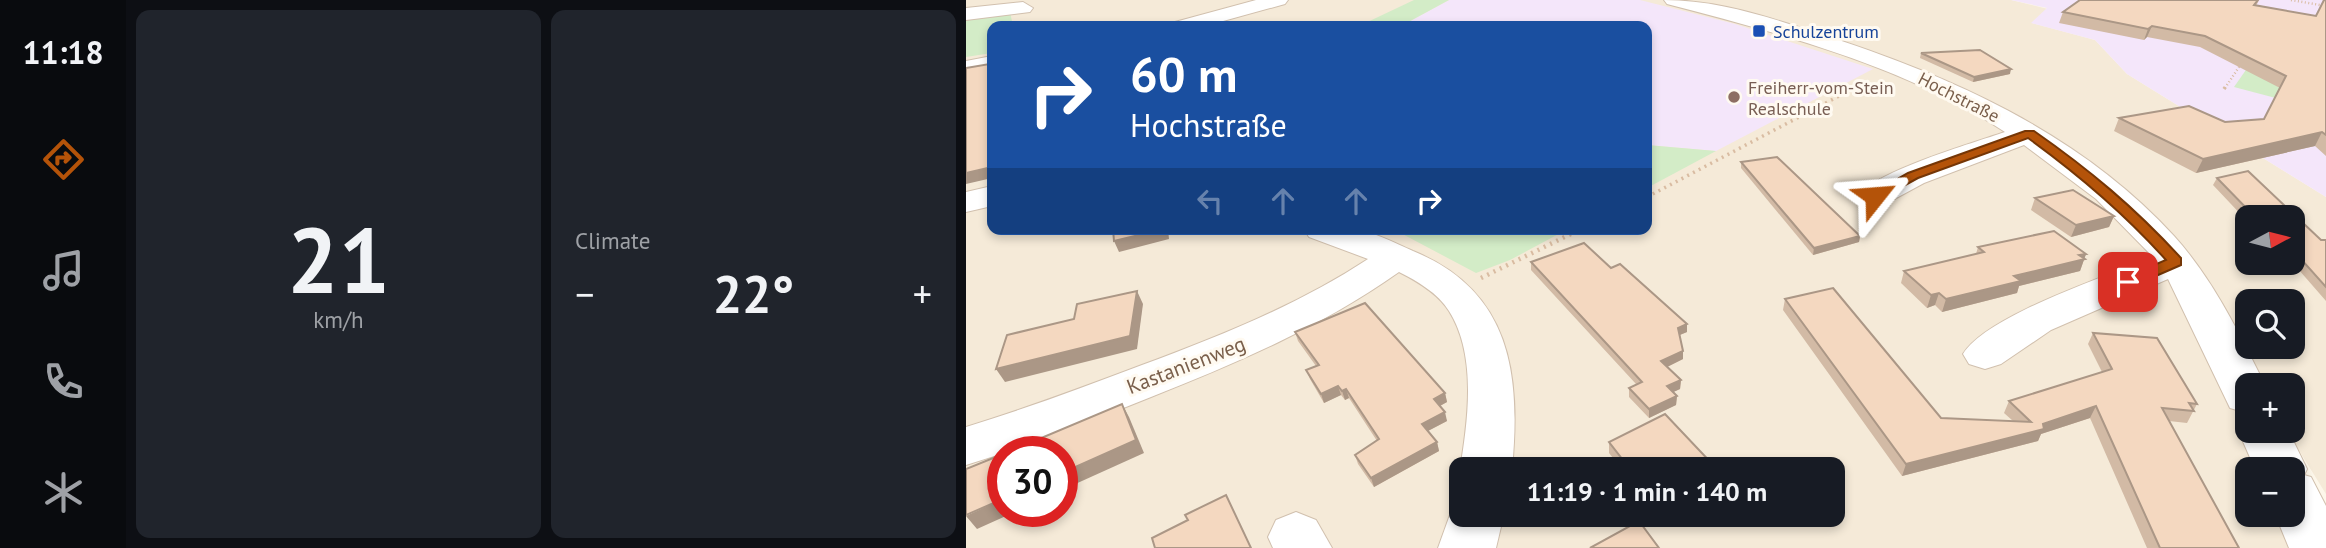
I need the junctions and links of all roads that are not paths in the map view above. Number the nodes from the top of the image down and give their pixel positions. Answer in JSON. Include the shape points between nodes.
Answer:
{"nodes":[{"id":1,"x":1278,"y":0,"type":"edge"},
{"id":2,"x":1674,"y":0,"type":"edge"},
{"id":3,"x":1741,"y":0,"type":"edge"},
{"id":4,"x":1711,"y":9,"type":"junction"},
{"id":5,"x":1024,"y":11,"type":"edge"},
{"id":6,"x":966,"y":14,"type":"edge"},
{"id":7,"x":1200,"y":21,"type":"edge"},
{"id":8,"x":987,"y":64,"type":"edge"},
{"id":9,"x":966,"y":68,"type":"edge"},
{"id":10,"x":2029,"y":133,"type":"junction"},
{"id":11,"x":1875,"y":196,"type":"dead end"},
{"id":12,"x":987,"y":197,"type":"edge"},
{"id":13,"x":966,"y":202,"type":"edge"},
{"id":14,"x":1337,"y":235,"type":"edge"},
{"id":15,"x":1394,"y":258,"type":"junction"},
{"id":16,"x":2176,"y":261,"type":"junction"},
{"id":17,"x":1985,"y":354,"type":"dead end"},
{"id":18,"x":2236,"y":373,"type":"edge"},
{"id":19,"x":966,"y":446,"type":"edge"},
{"id":20,"x":1487,"y":457,"type":"edge"},
{"id":21,"x":2305,"y":520,"type":"edge"},
{"id":22,"x":1472,"y":527,"type":"edge"},
{"id":23,"x":1466,"y":548,"type":"edge"},
{"id":24,"x":2318,"y":548,"type":"edge"}],
"edges":[{"from":1,"to":7,"type":"street"},
{"from":2,"to":4,"type":"street","name":"Hochstraße"},
{"from":3,"to":4,"type":"street"},
{"from":4,"to":10,"type":"street","name":"Hochstraße","via":[[1838,44],[1896,66]]},
{"from":5,"to":6,"type":"street"},
{"from":8,"to":9,"type":"street"},
{"from":10,"to":11,"type":"street","via":[[1913,176]]},
{"from":10,"to":16,"type":"street","name":"Hochstraße","via":[[2130,211]]},
{"from":12,"to":13,"type":"street"},
{"from":14,"to":15,"type":"street"},
{"from":15,"to":19,"type":"street","name":"Kastanienweg","via":[[1307,314],[1242,344]]},
{"from":15,"to":20,"type":"street","via":[[1455,291],[1470,312],[1484,347],[1492,395]]},
{"from":16,"to":17,"type":"street","via":[[2036,321]]},
{"from":16,"to":18,"type":"street","name":"Hochstraße","via":[[2201,298]]},
{"from":21,"to":24,"type":"street"},
{"from":22,"to":23,"type":"street"}]}
